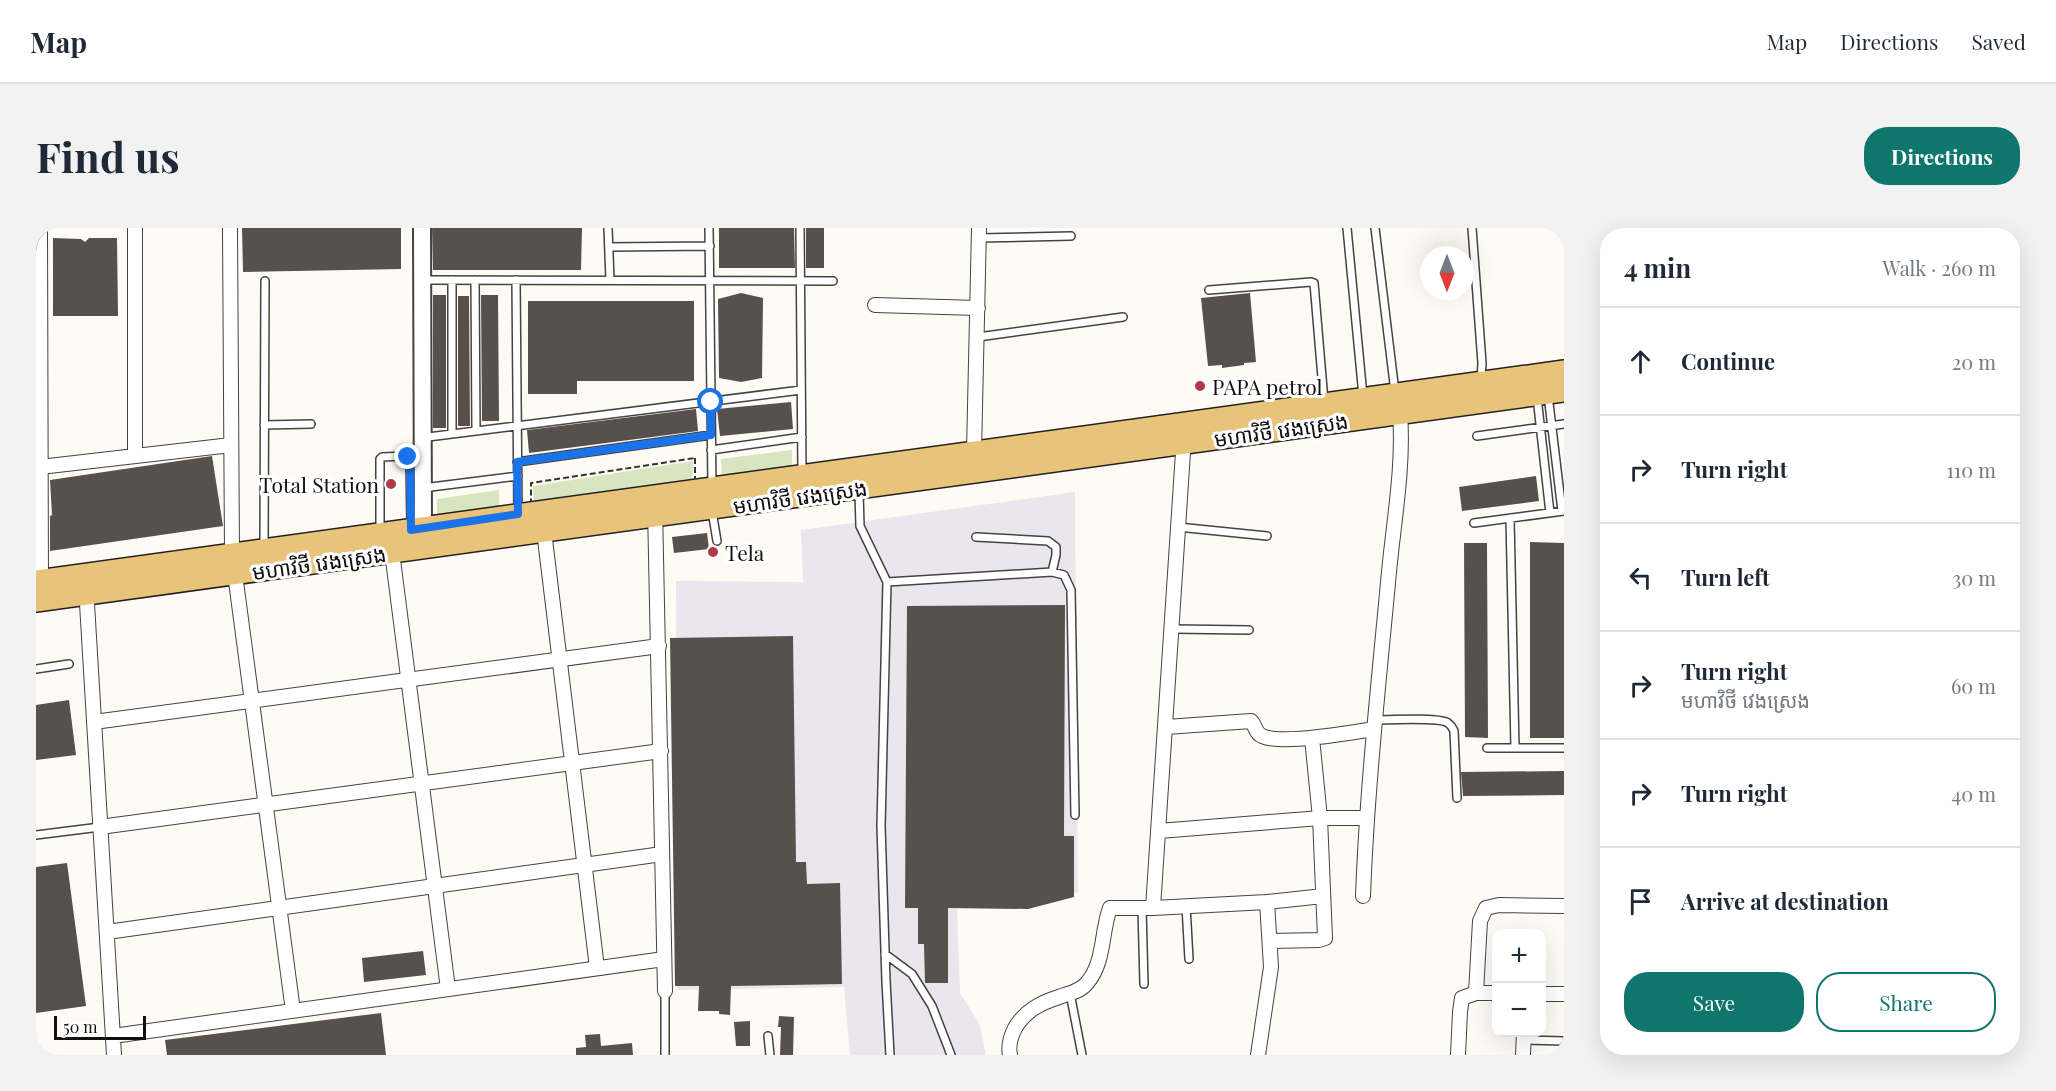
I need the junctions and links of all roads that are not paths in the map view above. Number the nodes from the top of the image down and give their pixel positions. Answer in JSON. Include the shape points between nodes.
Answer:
{"nodes":[{"id":1,"x":40,"y":228,"type":"edge"},
{"id":2,"x":135,"y":228,"type":"edge"},
{"id":3,"x":230,"y":228,"type":"edge"},
{"id":4,"x":422,"y":228,"type":"edge"},
{"id":5,"x":608,"y":228,"type":"edge"},
{"id":6,"x":709,"y":228,"type":"edge"},
{"id":7,"x":800,"y":228,"type":"edge"},
{"id":8,"x":1347,"y":228,"type":"edge"},
{"id":9,"x":1375,"y":228,"type":"edge"},
{"id":10,"x":1472,"y":228,"type":"edge"},
{"id":11,"x":979,"y":233,"type":"edge"},
{"id":12,"x":1071,"y":236,"type":"dead end"},
{"id":13,"x":710,"y":246,"type":"junction"},
{"id":14,"x":609,"y":247,"type":"junction"},
{"id":15,"x":425,"y":280,"type":"dead end"},
{"id":16,"x":452,"y":280,"type":"junction"},
{"id":17,"x":475,"y":280,"type":"junction"},
{"id":18,"x":516,"y":280,"type":"junction"},
{"id":19,"x":610,"y":280,"type":"junction"},
{"id":20,"x":265,"y":281,"type":"dead end"},
{"id":21,"x":710,"y":281,"type":"junction"},
{"id":22,"x":801,"y":281,"type":"junction"},
{"id":23,"x":833,"y":281,"type":"dead end"},
{"id":24,"x":1209,"y":290,"type":"dead end"},
{"id":25,"x":875,"y":305,"type":"dead end"},
{"id":26,"x":978,"y":308,"type":"junction"},
{"id":27,"x":1124,"y":317,"type":"dead end"},
{"id":28,"x":978,"y":337,"type":"junction"},
{"id":29,"x":1564,"y":371,"type":"edge"},
{"id":30,"x":1481,"y":382,"type":"junction"},
{"id":31,"x":801,"y":390,"type":"junction"},
{"id":32,"x":1550,"y":393,"type":"edge"},
{"id":33,"x":1363,"y":399,"type":"junction"},
{"id":34,"x":711,"y":402,"type":"junction"},
{"id":35,"x":1324,"y":404,"type":"junction"},
{"id":36,"x":1398,"y":404,"type":"junction"},
{"id":37,"x":311,"y":424,"type":"dead end"},
{"id":38,"x":1564,"y":424,"type":"edge"},
{"id":39,"x":264,"y":425,"type":"junction"},
{"id":40,"x":517,"y":426,"type":"junction"},
{"id":41,"x":1552,"y":426,"type":"junction"},
{"id":42,"x":1541,"y":427,"type":"junction"},
{"id":43,"x":476,"y":431,"type":"junction"},
{"id":44,"x":1183,"y":433,"type":"junction"},
{"id":45,"x":452,"y":434,"type":"junction"},
{"id":46,"x":711,"y":435,"type":"junction"},
{"id":47,"x":1477,"y":436,"type":"dead end"},
{"id":48,"x":428,"y":437,"type":"dead end"},
{"id":49,"x":802,"y":437,"type":"junction"},
{"id":50,"x":231,"y":445,"type":"junction"},
{"id":51,"x":711,"y":450,"type":"junction"},
{"id":52,"x":974,"y":452,"type":"junction"},
{"id":53,"x":135,"y":455,"type":"junction"},
{"id":54,"x":517,"y":462,"type":"junction"},
{"id":55,"x":39,"y":467,"type":"junction"},
{"id":56,"x":518,"y":476,"type":"junction"},
{"id":57,"x":802,"y":476,"type":"junction"},
{"id":58,"x":857,"y":478,"type":"junction"},
{"id":59,"x":423,"y":488,"type":"junction"},
{"id":60,"x":711,"y":498,"type":"junction"},
{"id":61,"x":655,"y":506,"type":"junction"},
{"id":62,"x":1563,"y":511,"type":"edge"},
{"id":63,"x":1550,"y":513,"type":"junction"},
{"id":64,"x":518,"y":514,"type":"junction"},
{"id":65,"x":1510,"y":518,"type":"junction"},
{"id":66,"x":1474,"y":523,"type":"dead end"},
{"id":67,"x":1178,"y":527,"type":"junction"},
{"id":68,"x":417,"y":529,"type":"junction"},
{"id":69,"x":544,"y":531,"type":"junction"},
{"id":70,"x":380,"y":534,"type":"junction"},
{"id":71,"x":1267,"y":536,"type":"dead end"},
{"id":72,"x":976,"y":537,"type":"dead end"},
{"id":73,"x":717,"y":541,"type":"dead end"},
{"id":74,"x":264,"y":550,"type":"junction"},
{"id":75,"x":392,"y":552,"type":"junction"},
{"id":76,"x":233,"y":564,"type":"junction"},
{"id":77,"x":1052,"y":572,"type":"junction"},
{"id":78,"x":886,"y":582,"type":"junction"},
{"id":79,"x":86,"y":584,"type":"junction"},
{"id":80,"x":39,"y":591,"type":"edge"},
{"id":81,"x":1172,"y":629,"type":"junction"},
{"id":82,"x":1249,"y":630,"type":"dead end"},
{"id":83,"x":658,"y":646,"type":"junction"},
{"id":84,"x":559,"y":659,"type":"junction"},
{"id":85,"x":69,"y":664,"type":"dead end"},
{"id":86,"x":36,"y":669,"type":"edge"},
{"id":87,"x":410,"y":680,"type":"junction"},
{"id":88,"x":251,"y":701,"type":"junction"},
{"id":89,"x":94,"y":722,"type":"junction"},
{"id":90,"x":1374,"y":725,"type":"junction"},
{"id":91,"x":1166,"y":727,"type":"junction"},
{"id":92,"x":1312,"y":738,"type":"junction"},
{"id":93,"x":1487,"y":748,"type":"dead end"},
{"id":94,"x":1515,"y":748,"type":"junction"},
{"id":95,"x":1564,"y":748,"type":"edge"},
{"id":96,"x":660,"y":751,"type":"junction"},
{"id":97,"x":572,"y":763,"type":"junction"},
{"id":98,"x":423,"y":783,"type":"junction"},
{"id":99,"x":1457,"y":798,"type":"dead end"},
{"id":100,"x":265,"y":804,"type":"junction"},
{"id":101,"x":1075,"y":815,"type":"dead end"},
{"id":102,"x":1320,"y":818,"type":"junction"},
{"id":103,"x":1366,"y":818,"type":"junction"},
{"id":104,"x":100,"y":827,"type":"junction"},
{"id":105,"x":1159,"y":831,"type":"junction"},
{"id":106,"x":36,"y":835,"type":"edge"},
{"id":107,"x":663,"y":854,"type":"junction"},
{"id":108,"x":585,"y":865,"type":"junction"},
{"id":109,"x":435,"y":886,"type":"junction"},
{"id":110,"x":1323,"y":896,"type":"junction"},
{"id":111,"x":1363,"y":896,"type":"dead end"},
{"id":112,"x":1267,"y":902,"type":"junction"},
{"id":113,"x":1186,"y":906,"type":"junction"},
{"id":114,"x":1564,"y":906,"type":"edge"},
{"id":115,"x":279,"y":908,"type":"junction"},
{"id":116,"x":1148,"y":908,"type":"junction"},
{"id":117,"x":106,"y":932,"type":"junction"},
{"id":118,"x":1270,"y":941,"type":"junction"},
{"id":119,"x":885,"y":954,"type":"junction"},
{"id":120,"x":664,"y":959,"type":"junction"},
{"id":121,"x":1189,"y":959,"type":"dead end"},
{"id":122,"x":597,"y":968,"type":"junction"},
{"id":123,"x":1143,"y":984,"type":"dead end"},
{"id":124,"x":448,"y":989,"type":"junction"},
{"id":125,"x":665,"y":991,"type":"joint"},
{"id":126,"x":1070,"y":993,"type":"junction"},
{"id":127,"x":1476,"y":993,"type":"junction"},
{"id":128,"x":1492,"y":993,"type":"edge"},
{"id":129,"x":1546,"y":994,"type":"edge"},
{"id":130,"x":1564,"y":994,"type":"edge"},
{"id":131,"x":292,"y":1011,"type":"junction"},
{"id":132,"x":113,"y":1036,"type":"junction"},
{"id":133,"x":768,"y":1036,"type":"dead end"},
{"id":134,"x":1524,"y":1037,"type":"edge"},
{"id":135,"x":1532,"y":1037,"type":"edge"},
{"id":136,"x":1564,"y":1041,"type":"edge"},
{"id":137,"x":114,"y":1055,"type":"edge"},
{"id":138,"x":665,"y":1055,"type":"edge"},
{"id":139,"x":771,"y":1055,"type":"edge"},
{"id":140,"x":890,"y":1055,"type":"edge"},
{"id":141,"x":951,"y":1055,"type":"edge"},
{"id":142,"x":1010,"y":1055,"type":"edge"},
{"id":143,"x":1082,"y":1055,"type":"edge"},
{"id":144,"x":1258,"y":1055,"type":"edge"},
{"id":145,"x":1458,"y":1055,"type":"edge"},
{"id":146,"x":1523,"y":1055,"type":"edge"}],
"edges":[{"from":1,"to":55,"type":"street"},
{"from":2,"to":53,"type":"street"},
{"from":3,"to":50,"type":"street"},
{"from":4,"to":59,"type":"street"},
{"from":5,"to":14,"type":"lane"},
{"from":6,"to":13,"type":"lane"},
{"from":7,"to":22,"type":"lane"},
{"from":8,"to":33,"type":"lane"},
{"from":9,"to":36,"type":"lane"},
{"from":10,"to":30,"type":"lane"},
{"from":11,"to":12,"type":"lane"},
{"from":11,"to":26,"type":"street"},
{"from":13,"to":14,"type":"lane"},
{"from":13,"to":21,"type":"lane"},
{"from":14,"to":19,"type":"lane"},
{"from":15,"to":16,"type":"lane"},
{"from":16,"to":17,"type":"lane"},
{"from":16,"to":45,"type":"lane"},
{"from":17,"to":18,"type":"lane"},
{"from":17,"to":43,"type":"lane"},
{"from":18,"to":19,"type":"lane"},
{"from":18,"to":40,"type":"lane"},
{"from":19,"to":21,"type":"lane"},
{"from":20,"to":39,"type":"lane"},
{"from":21,"to":22,"type":"lane"},
{"from":21,"to":34,"type":"lane"},
{"from":22,"to":23,"type":"lane"},
{"from":22,"to":31,"type":"lane"},
{"from":24,"to":35,"type":"lane","via":[[1314,283]]},
{"from":25,"to":26,"type":"street"},
{"from":26,"to":28,"type":"street"},
{"from":27,"to":28,"type":"lane"},
{"from":28,"to":52,"type":"street"},
{"from":29,"to":30,"type":"main road","name":"មហាវិថី វេងស្រេង"},
{"from":30,"to":36,"type":"main road","name":"មហាវិថី វេងស្រេង"},
{"from":31,"to":34,"type":"lane"},
{"from":31,"to":49,"type":"lane"},
{"from":32,"to":36,"type":"main road","name":"មហាវិថី វេងស្រេង"},
{"from":32,"to":41,"type":"lane"},
{"from":32,"to":42,"type":"lane"},
{"from":33,"to":35,"type":"main road","name":"មហាវិថី វេងស្រេង"},
{"from":33,"to":36,"type":"main road","name":"មហាវិថី វេងស្រេង"},
{"from":34,"to":40,"type":"lane"},
{"from":34,"to":46,"type":"lane"},
{"from":35,"to":44,"type":"main road","name":"មហាវិថី វេងស្រេង"},
{"from":36,"to":44,"type":"main road","name":"មហាវិថី វេងស្រេង"},
{"from":36,"to":90,"type":"street","via":[[1402,446]]},
{"from":37,"to":39,"type":"lane"},
{"from":38,"to":41,"type":"lane"},
{"from":39,"to":74,"type":"lane"},
{"from":40,"to":43,"type":"lane"},
{"from":40,"to":54,"type":"lane"},
{"from":41,"to":42,"type":"lane"},
{"from":41,"to":62,"type":"lane"},
{"from":42,"to":47,"type":"lane"},
{"from":42,"to":63,"type":"lane"},
{"from":43,"to":45,"type":"lane"},
{"from":44,"to":52,"type":"main road","name":"មហាវិថី វេងស្រេង"},
{"from":44,"to":58,"type":"main road","name":"មហាវិថី វេងស្រេង"},
{"from":44,"to":67,"type":"street"},
{"from":45,"to":48,"type":"lane"},
{"from":46,"to":51,"type":"lane"},
{"from":46,"to":54,"type":"lane"},
{"from":49,"to":51,"type":"lane"},
{"from":49,"to":57,"type":"lane"},
{"from":50,"to":53,"type":"street"},
{"from":50,"to":76,"type":"street"},
{"from":51,"to":60,"type":"lane"},
{"from":52,"to":58,"type":"main road","name":"មហាវិថី វេងស្រេង"},
{"from":53,"to":55,"type":"street"},
{"from":54,"to":56,"type":"lane"},
{"from":55,"to":80,"type":"street"},
{"from":56,"to":59,"type":"lane"},
{"from":56,"to":64,"type":"lane"},
{"from":57,"to":58,"type":"main road","name":"មហាវិថី វេងស្រេង"},
{"from":57,"to":60,"type":"main road","name":"មហាវិថី វេងស្រេង"},
{"from":58,"to":60,"type":"main road","name":"មហាវិថី វេងស្រេង"},
{"from":58,"to":78,"type":"lane","via":[[860,526]]},
{"from":59,"to":68,"type":"street"},
{"from":60,"to":61,"type":"main road","name":"មហាវិថី វេងស្រេង"},
{"from":60,"to":73,"type":"lane"},
{"from":61,"to":64,"type":"main road","name":"មហាវិថី វេងស្រេង"},
{"from":61,"to":69,"type":"main road","name":"មហាវិថី វេងស្រេង"},
{"from":61,"to":83,"type":"street"},
{"from":62,"to":63,"type":"lane"},
{"from":63,"to":65,"type":"lane"},
{"from":64,"to":68,"type":"main road","name":"មហាវិថី វេងស្រេង"},
{"from":65,"to":66,"type":"lane"},
{"from":65,"to":94,"type":"lane"},
{"from":67,"to":71,"type":"lane"},
{"from":67,"to":81,"type":"street"},
{"from":68,"to":70,"type":"main road","name":"មហាវិថី វេងស្រេង"},
{"from":68,"to":70,"type":"lane","via":[[410,459],[382,457]]},
{"from":69,"to":75,"type":"main road","name":"មហាវិថី វេងស្រេង"},
{"from":69,"to":84,"type":"street"},
{"from":70,"to":74,"type":"main road","name":"មហាវិថី វេងស្រេង"},
{"from":72,"to":77,"type":"lane","via":[[1048,541],[1056,547]]},
{"from":74,"to":76,"type":"main road","name":"មហាវិថី វេងស្រេង"},
{"from":75,"to":76,"type":"main road","name":"មហាវិថី វេងស្រេង"},
{"from":75,"to":87,"type":"street"},
{"from":76,"to":79,"type":"main road","name":"មហាវិថី វេងស្រេង"},
{"from":76,"to":88,"type":"street"},
{"from":77,"to":78,"type":"lane"},
{"from":77,"to":101,"type":"lane","via":[[1064,576],[1071,590]]},
{"from":78,"to":119,"type":"lane","via":[[881,826]]},
{"from":79,"to":80,"type":"main road","name":"មហាវិថី វេងស្រេង"},
{"from":79,"to":89,"type":"street"},
{"from":81,"to":82,"type":"lane"},
{"from":81,"to":91,"type":"street"},
{"from":83,"to":84,"type":"street"},
{"from":83,"to":96,"type":"street"},
{"from":84,"to":87,"type":"street"},
{"from":84,"to":97,"type":"street"},
{"from":85,"to":86,"type":"lane"},
{"from":87,"to":88,"type":"street"},
{"from":87,"to":98,"type":"street"},
{"from":88,"to":89,"type":"street"},
{"from":88,"to":100,"type":"street"},
{"from":89,"to":104,"type":"street"},
{"from":90,"to":92,"type":"street"},
{"from":90,"to":99,"type":"lane","via":[[1435,720],[1451,725]]},
{"from":90,"to":103,"type":"street"},
{"from":91,"to":92,"type":"street","via":[[1251,721],[1262,736]]},
{"from":91,"to":105,"type":"street"},
{"from":92,"to":102,"type":"street"},
{"from":93,"to":94,"type":"lane"},
{"from":94,"to":95,"type":"lane"},
{"from":96,"to":97,"type":"street"},
{"from":96,"to":107,"type":"street"},
{"from":97,"to":98,"type":"street"},
{"from":97,"to":108,"type":"street"},
{"from":98,"to":100,"type":"street"},
{"from":98,"to":109,"type":"street"},
{"from":100,"to":104,"type":"street"},
{"from":100,"to":115,"type":"street"},
{"from":102,"to":103,"type":"street"},
{"from":102,"to":105,"type":"street"},
{"from":102,"to":110,"type":"street"},
{"from":103,"to":111,"type":"street"},
{"from":104,"to":106,"type":"lane"},
{"from":104,"to":117,"type":"street"},
{"from":105,"to":116,"type":"street"},
{"from":107,"to":108,"type":"street"},
{"from":107,"to":120,"type":"street"},
{"from":108,"to":109,"type":"street"},
{"from":108,"to":122,"type":"street"},
{"from":109,"to":115,"type":"street"},
{"from":109,"to":124,"type":"street"},
{"from":110,"to":112,"type":"street"},
{"from":110,"to":118,"type":"street","via":[[1325,938]]},
{"from":112,"to":113,"type":"street"},
{"from":112,"to":118,"type":"street"},
{"from":113,"to":116,"type":"street"},
{"from":113,"to":121,"type":"lane"},
{"from":114,"to":127,"type":"street","via":[[1486,908],[1480,921]]},
{"from":115,"to":117,"type":"street"},
{"from":115,"to":131,"type":"street"},
{"from":116,"to":123,"type":"lane"},
{"from":116,"to":126,"type":"street","via":[[1110,908],[1099,961],[1087,983]]},
{"from":117,"to":132,"type":"street"},
{"from":118,"to":144,"type":"street","via":[[1271,967]]},
{"from":119,"to":140,"type":"lane"},
{"from":119,"to":141,"type":"lane","via":[[912,974],[932,1006]]},
{"from":120,"to":122,"type":"street"},
{"from":120,"to":125,"type":"street"},
{"from":122,"to":124,"type":"street"},
{"from":124,"to":131,"type":"street"},
{"from":125,"to":138,"type":"lane"},
{"from":126,"to":142,"type":"street","via":[[1031,1008],[1012,1033]]},
{"from":126,"to":143,"type":"lane"},
{"from":127,"to":128,"type":"street"},
{"from":127,"to":145,"type":"street","via":[[1462,998]]},
{"from":129,"to":130,"type":"street"},
{"from":131,"to":132,"type":"street"},
{"from":132,"to":137,"type":"street"},
{"from":133,"to":139,"type":"lane"},
{"from":134,"to":146,"type":"street"},
{"from":135,"to":136,"type":"lane"}]}
